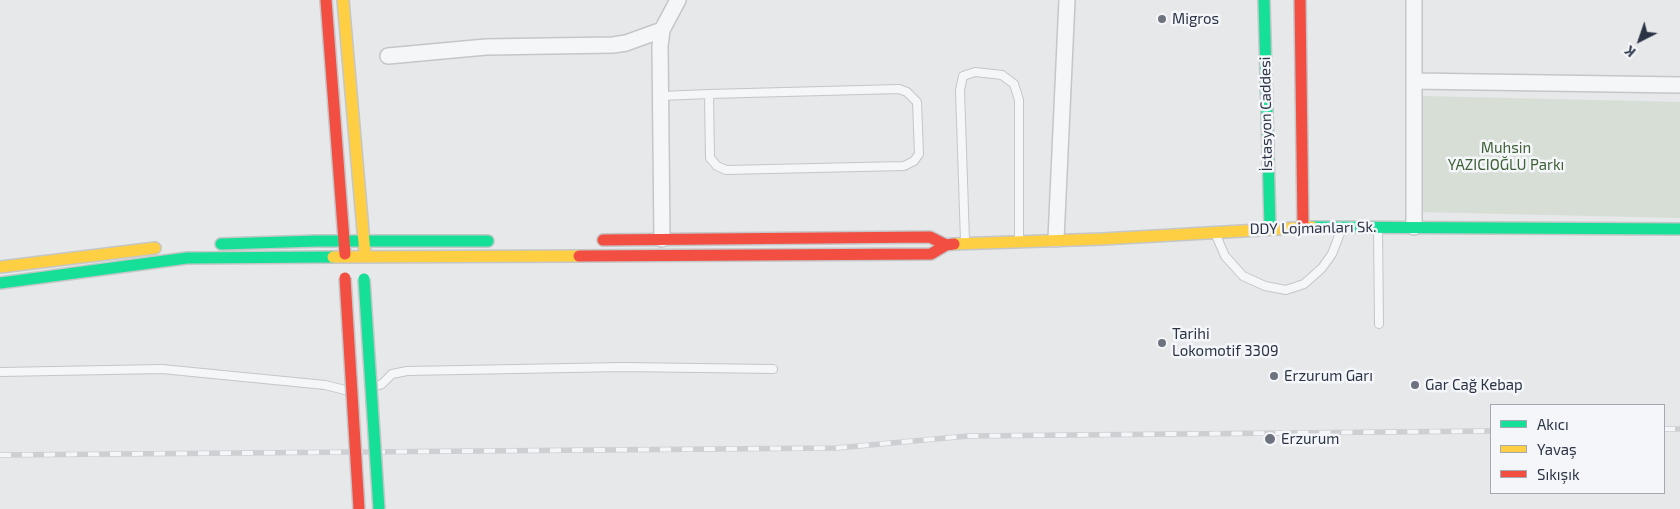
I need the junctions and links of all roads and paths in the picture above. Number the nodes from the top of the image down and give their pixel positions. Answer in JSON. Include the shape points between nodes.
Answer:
{"nodes":[{"id":1,"x":326,"y":0,"type":"edge"},
{"id":2,"x":343,"y":0,"type":"edge"},
{"id":3,"x":678,"y":0,"type":"edge"},
{"id":4,"x":1067,"y":0,"type":"edge"},
{"id":5,"x":1264,"y":0,"type":"edge"},
{"id":6,"x":1300,"y":0,"type":"edge"},
{"id":7,"x":1414,"y":0,"type":"edge"},
{"id":8,"x":662,"y":30,"type":"junction"},
{"id":9,"x":388,"y":56,"type":"dead end"},
{"id":10,"x":1414,"y":81,"type":"junction"},
{"id":11,"x":1680,"y":86,"type":"edge"},
{"id":12,"x":709,"y":94,"type":"junction"},
{"id":13,"x":661,"y":96,"type":"junction"},
{"id":14,"x":1303,"y":226,"type":"junction"},
{"id":15,"x":1343,"y":226,"type":"junction"},
{"id":16,"x":1378,"y":226,"type":"junction"},
{"id":17,"x":1414,"y":226,"type":"junction"},
{"id":18,"x":1270,"y":227,"type":"junction"},
{"id":19,"x":1680,"y":229,"type":"edge"},
{"id":20,"x":1214,"y":231,"type":"junction"},
{"id":21,"x":662,"y":239,"type":"junction"},
{"id":22,"x":1056,"y":239,"type":"junction"},
{"id":23,"x":594,"y":240,"type":"dead end"},
{"id":24,"x":344,"y":241,"type":"junction"},
{"id":25,"x":364,"y":241,"type":"junction"},
{"id":26,"x":498,"y":241,"type":"dead end"},
{"id":27,"x":1019,"y":241,"type":"junction"},
{"id":28,"x":966,"y":243,"type":"junction"},
{"id":29,"x":212,"y":244,"type":"dead end"},
{"id":30,"x":946,"y":245,"type":"junction"},
{"id":31,"x":165,"y":247,"type":"dead end"},
{"id":32,"x":346,"y":258,"type":"junction"},
{"id":33,"x":365,"y":258,"type":"junction"},
{"id":34,"x":0,"y":267,"type":"edge"},
{"id":35,"x":0,"y":283,"type":"edge"},
{"id":36,"x":1379,"y":324,"type":"dead end"},
{"id":37,"x":773,"y":369,"type":"dead end"},
{"id":38,"x":0,"y":372,"type":"edge"},
{"id":39,"x":359,"y":509,"type":"edge"},
{"id":40,"x":379,"y":509,"type":"edge"}],
"edges":[{"from":1,"to":24,"type":"street"},
{"from":2,"to":25,"type":"street"},
{"from":3,"to":8,"type":"street"},
{"from":4,"to":22,"type":"street"},
{"from":5,"to":18,"type":"street","name":"İstasyon Caddesi"},
{"from":6,"to":14,"type":"street"},
{"from":7,"to":10,"type":"street"},
{"from":8,"to":9,"type":"street","via":[[613,45],[486,47]]},
{"from":8,"to":13,"type":"street"},
{"from":10,"to":11,"type":"street"},
{"from":10,"to":17,"type":"street"},
{"from":12,"to":12,"type":"lane","via":[[899,89],[917,102],[919,154],[904,166],[726,170],[710,158]]},
{"from":12,"to":13,"type":"lane"},
{"from":13,"to":21,"type":"street"},
{"from":14,"to":15,"type":"street","name":"DDY Lojmanları Sk."},
{"from":14,"to":18,"type":"street","name":"DDY Lojmanları Sk."},
{"from":15,"to":16,"type":"street","name":"DDY Lojmanları Sk."},
{"from":15,"to":20,"type":"lane","via":[[1332,254],[1322,268],[1304,284],[1286,290],[1265,286],[1243,276],[1225,256]]},
{"from":16,"to":17,"type":"street","name":"DDY Lojmanları Sk."},
{"from":16,"to":36,"type":"lane"},
{"from":17,"to":19,"type":"street","name":"DDY Lojmanları Sk."},
{"from":18,"to":20,"type":"street","name":"DDY Lojmanları Sk."},
{"from":20,"to":22,"type":"street","name":"DDY Lojmanları Sk."},
{"from":21,"to":23,"type":"street"},
{"from":21,"to":30,"type":"street","via":[[930,237]]},
{"from":22,"to":27,"type":"street","name":"DDY Lojmanları Sk."},
{"from":24,"to":25,"type":"street"},
{"from":24,"to":29,"type":"street"},
{"from":24,"to":32,"type":"street"},
{"from":25,"to":26,"type":"street"},
{"from":25,"to":33,"type":"street"},
{"from":27,"to":28,"type":"street","name":"DDY Lojmanları Sk."},
{"from":27,"to":28,"type":"lane","via":[[1019,100],[1014,84],[1002,74],[975,72],[964,76],[960,90]]},
{"from":28,"to":30,"type":"street","name":"DDY Lojmanları Sk."},
{"from":30,"to":33,"type":"street","via":[[931,254]]},
{"from":31,"to":34,"type":"street"},
{"from":32,"to":33,"type":"street"},
{"from":32,"to":35,"type":"street","via":[[187,258]]},
{"from":32,"to":39,"type":"street","bridge":true},
{"from":33,"to":40,"type":"street","bridge":true},
{"from":37,"to":38,"type":"lane","via":[[623,367],[407,371],[392,374],[382,384],[344,391],[326,385],[162,369]]}]}
